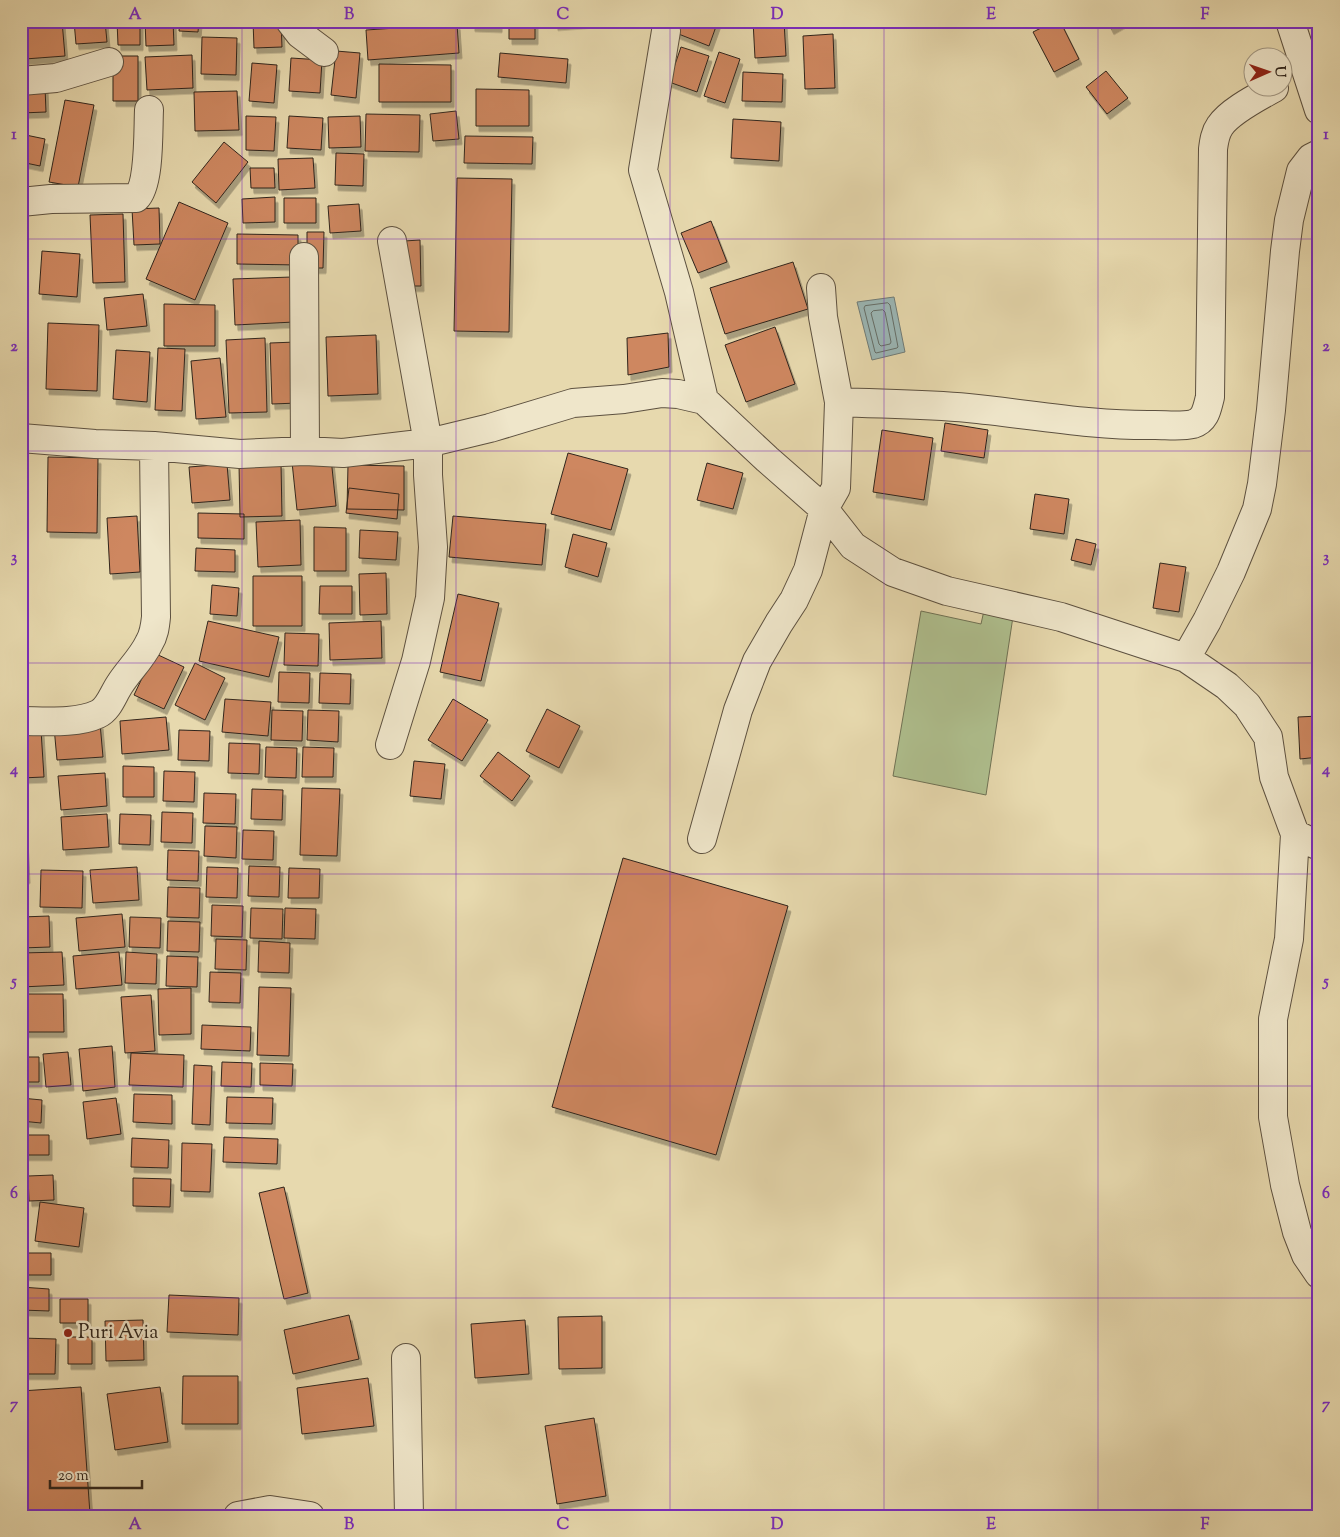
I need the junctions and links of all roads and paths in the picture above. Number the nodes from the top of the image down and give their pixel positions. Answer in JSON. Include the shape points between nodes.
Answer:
{"nodes":[{"id":1,"x":290,"y":21,"type":"edge"},
{"id":2,"x":1290,"y":21,"type":"edge"},
{"id":3,"x":666,"y":31,"type":"dead end"},
{"id":4,"x":324,"y":52,"type":"dead end"},
{"id":5,"x":109,"y":62,"type":"dead end"},
{"id":6,"x":1294,"y":75,"type":"edge"},
{"id":7,"x":21,"y":81,"type":"edge"},
{"id":8,"x":1256,"y":98,"type":"edge"},
{"id":9,"x":149,"y":110,"type":"dead end"},
{"id":10,"x":1319,"y":110,"type":"edge"},
{"id":11,"x":1319,"y":154,"type":"edge"},
{"id":12,"x":21,"y":202,"type":"edge"},
{"id":13,"x":392,"y":241,"type":"dead end"},
{"id":14,"x":304,"y":257,"type":"dead end"},
{"id":15,"x":821,"y":288,"type":"dead end"},
{"id":16,"x":704,"y":400,"type":"junction"},
{"id":17,"x":838,"y":402,"type":"junction"},
{"id":18,"x":21,"y":438,"type":"edge"},
{"id":19,"x":428,"y":444,"type":"junction"},
{"id":20,"x":154,"y":446,"type":"junction"},
{"id":21,"x":304,"y":451,"type":"junction"},
{"id":22,"x":824,"y":509,"type":"junction"},
{"id":23,"x":1186,"y":658,"type":"junction"},
{"id":24,"x":21,"y":721,"type":"edge"},
{"id":25,"x":390,"y":745,"type":"dead end"},
{"id":26,"x":1295,"y":834,"type":"junction"},
{"id":27,"x":702,"y":839,"type":"dead end"},
{"id":28,"x":1319,"y":846,"type":"edge"},
{"id":29,"x":1319,"y":1274,"type":"edge"},
{"id":30,"x":406,"y":1358,"type":"dead end"},
{"id":31,"x":238,"y":1516,"type":"edge"},
{"id":32,"x":310,"y":1516,"type":"edge"},
{"id":33,"x":409,"y":1516,"type":"edge"}],
"edges":[{"from":1,"to":4,"type":"street","via":[[300,34]]},
{"from":2,"to":6,"type":"street"},
{"from":3,"to":16,"type":"street","via":[[643,170],[679,292]]},
{"from":5,"to":7,"type":"street","via":[[56,78]]},
{"from":6,"to":10,"type":"street"},
{"from":8,"to":17,"type":"street","via":[[1220,126],[1215,136],[1210,397],[1205,414],[1199,421],[1184,425],[1134,426],[968,408]]},
{"from":9,"to":12,"type":"street","via":[[145,180],[136,198]]},
{"from":11,"to":23,"type":"street","via":[[1311,158],[1301,171],[1289,220],[1271,410],[1257,509],[1231,572]]},
{"from":13,"to":19,"type":"street"},
{"from":14,"to":21,"type":"street"},
{"from":15,"to":17,"type":"street"},
{"from":16,"to":19,"type":"street","via":[[662,393],[573,403]]},
{"from":16,"to":22,"type":"street"},
{"from":17,"to":22,"type":"street","via":[[836,488]]},
{"from":18,"to":20,"type":"street"},
{"from":19,"to":21,"type":"street","via":[[343,453]]},
{"from":19,"to":25,"type":"street","via":[[432,547],[430,598],[416,661]]},
{"from":20,"to":21,"type":"street","via":[[240,454]]},
{"from":20,"to":24,"type":"street","via":[[156,617],[149,644],[100,714],[75,720]]},
{"from":22,"to":23,"type":"street","via":[[853,546],[893,572],[947,591],[1061,617]]},
{"from":22,"to":27,"type":"street","via":[[808,570],[758,661],[738,710]]},
{"from":23,"to":26,"type":"street","via":[[1227,686],[1247,705],[1268,737],[1274,777]]},
{"from":26,"to":28,"type":"street"},
{"from":26,"to":29,"type":"street","via":[[1289,939],[1273,1019],[1272,1117],[1297,1232],[1306,1255]]},
{"from":30,"to":33,"type":"street"},
{"from":31,"to":32,"type":"street","via":[[270,1510]]}]}
